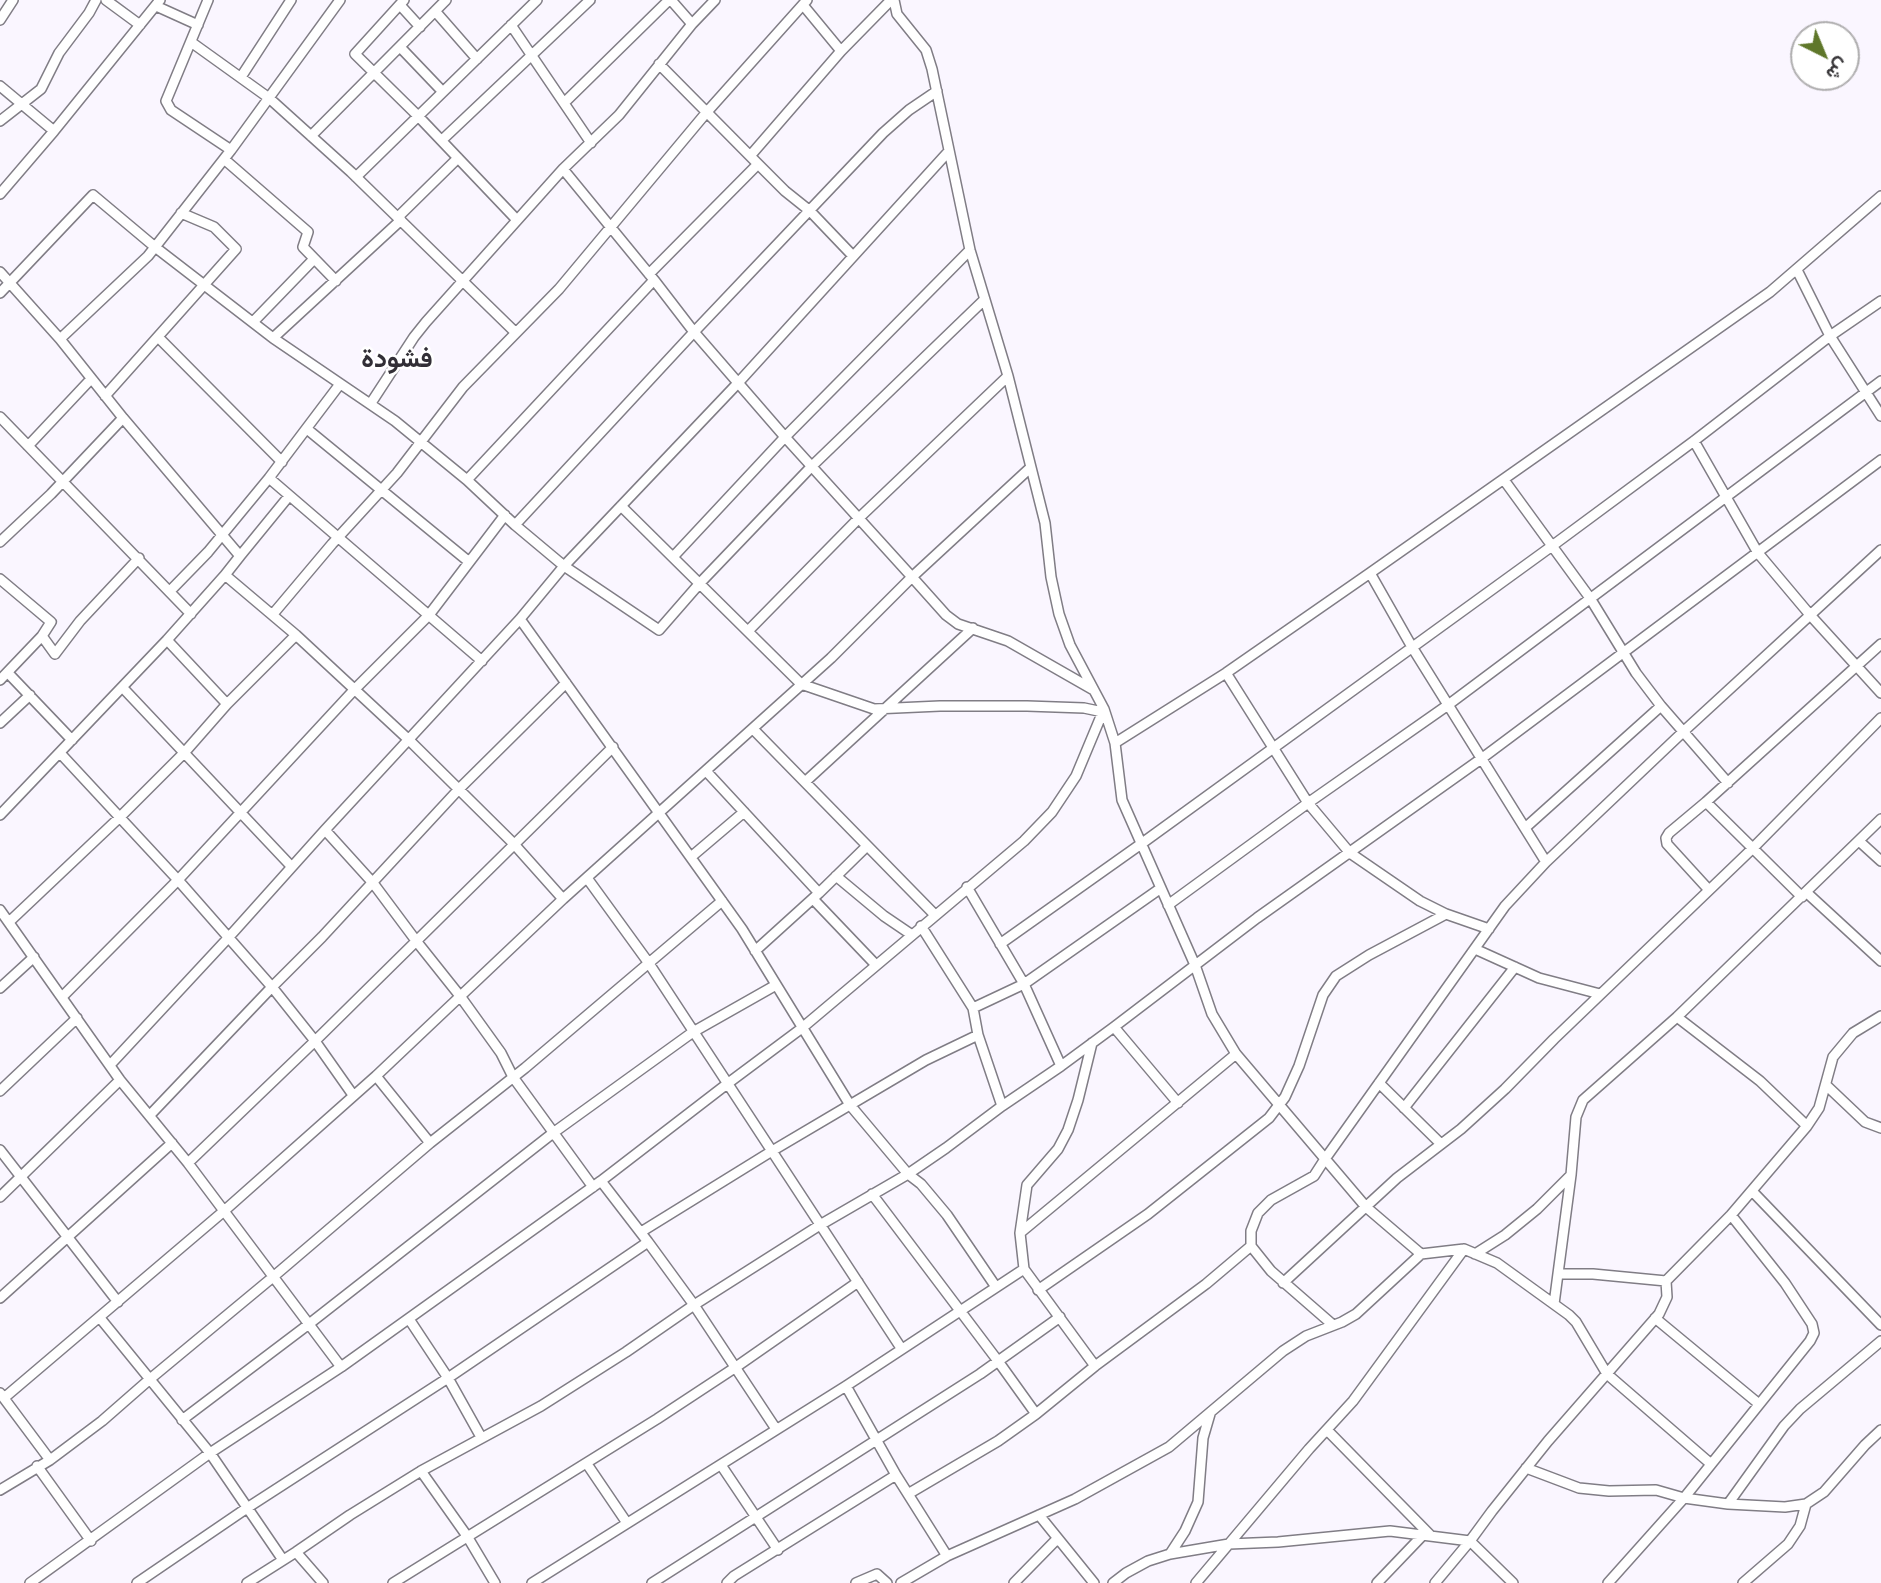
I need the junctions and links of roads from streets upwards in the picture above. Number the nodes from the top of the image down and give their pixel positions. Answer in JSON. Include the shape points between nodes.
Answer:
{"nodes":[{"id":1,"x":13,"y":0,"type":"edge"},
{"id":2,"x":96,"y":0,"type":"edge"},
{"id":3,"x":106,"y":0,"type":"edge"},
{"id":4,"x":208,"y":0,"type":"edge"},
{"id":5,"x":291,"y":0,"type":"edge"},
{"id":6,"x":340,"y":0,"type":"edge"},
{"id":7,"x":446,"y":0,"type":"edge"},
{"id":8,"x":537,"y":0,"type":"edge"},
{"id":9,"x":590,"y":0,"type":"edge"},
{"id":10,"x":670,"y":0,"type":"edge"},
{"id":11,"x":715,"y":0,"type":"edge"},
{"id":12,"x":892,"y":0,"type":"edge"},
{"id":13,"x":402,"y":2,"type":"edge"},
{"id":14,"x":805,"y":2,"type":"edge"},
{"id":15,"x":158,"y":3,"type":"edge"},
{"id":16,"x":435,"y":11,"type":"junction"},
{"id":17,"x":0,"y":20,"type":"edge"},
{"id":18,"x":692,"y":24,"type":"junction"},
{"id":19,"x":140,"y":25,"type":"junction"},
{"id":20,"x":198,"y":25,"type":"junction"},
{"id":21,"x":511,"y":25,"type":"junction"},
{"id":22,"x":420,"y":27,"type":"junction"},
{"id":23,"x":191,"y":42,"type":"junction"},
{"id":24,"x":400,"y":47,"type":"junction"},
{"id":25,"x":841,"y":51,"type":"junction"},
{"id":26,"x":532,"y":55,"type":"junction"},
{"id":27,"x":477,"y":59,"type":"junction"},
{"id":28,"x":659,"y":64,"type":"junction"},
{"id":29,"x":375,"y":73,"type":"junction"},
{"id":30,"x":241,"y":77,"type":"junction"},
{"id":31,"x":0,"y":86,"type":"edge"},
{"id":32,"x":936,"y":90,"type":"junction"},
{"id":33,"x":443,"y":92,"type":"junction"},
{"id":34,"x":269,"y":98,"type":"junction"},
{"id":35,"x":564,"y":103,"type":"junction"},
{"id":36,"x":23,"y":104,"type":"junction"},
{"id":37,"x":706,"y":113,"type":"junction"},
{"id":38,"x":418,"y":116,"type":"junction"},
{"id":39,"x":0,"y":121,"type":"edge"},
{"id":40,"x":54,"y":131,"type":"junction"},
{"id":41,"x":311,"y":136,"type":"junction"},
{"id":42,"x":442,"y":141,"type":"junction"},
{"id":43,"x":590,"y":143,"type":"junction"},
{"id":44,"x":231,"y":150,"type":"junction"},
{"id":45,"x":949,"y":151,"type":"junction"},
{"id":46,"x":750,"y":156,"type":"junction"},
{"id":47,"x":458,"y":158,"type":"junction"},
{"id":48,"x":224,"y":159,"type":"junction"},
{"id":49,"x":758,"y":164,"type":"junction"},
{"id":50,"x":563,"y":169,"type":"junction"},
{"id":51,"x":356,"y":177,"type":"junction"},
{"id":52,"x":0,"y":194,"type":"edge"},
{"id":53,"x":1881,"y":196,"type":"edge"},
{"id":54,"x":810,"y":211,"type":"junction"},
{"id":55,"x":181,"y":213,"type":"junction"},
{"id":56,"x":400,"y":219,"type":"junction"},
{"id":57,"x":517,"y":220,"type":"junction"},
{"id":58,"x":610,"y":227,"type":"junction"},
{"id":59,"x":155,"y":247,"type":"junction"},
{"id":60,"x":970,"y":250,"type":"junction"},
{"id":61,"x":853,"y":256,"type":"junction"},
{"id":62,"x":314,"y":259,"type":"junction"},
{"id":63,"x":1797,"y":270,"type":"junction"},
{"id":64,"x":0,"y":272,"type":"edge"},
{"id":65,"x":652,"y":277,"type":"junction"},
{"id":66,"x":463,"y":280,"type":"junction"},
{"id":67,"x":336,"y":281,"type":"junction"},
{"id":68,"x":10,"y":284,"type":"junction"},
{"id":69,"x":204,"y":284,"type":"junction"},
{"id":70,"x":0,"y":293,"type":"edge"},
{"id":71,"x":984,"y":300,"type":"junction"},
{"id":72,"x":1881,"y":301,"type":"edge"},
{"id":73,"x":253,"y":322,"type":"junction"},
{"id":74,"x":516,"y":332,"type":"junction"},
{"id":75,"x":694,"y":332,"type":"junction"},
{"id":76,"x":1830,"y":337,"type":"junction"},
{"id":77,"x":158,"y":338,"type":"junction"},
{"id":78,"x":273,"y":338,"type":"junction"},
{"id":79,"x":60,"y":339,"type":"junction"},
{"id":80,"x":1008,"y":376,"type":"junction"},
{"id":81,"x":92,"y":379,"type":"junction"},
{"id":82,"x":1881,"y":381,"type":"edge"},
{"id":83,"x":738,"y":383,"type":"junction"},
{"id":84,"x":340,"y":384,"type":"junction"},
{"id":85,"x":1866,"y":392,"type":"junction"},
{"id":86,"x":105,"y":396,"type":"junction"},
{"id":87,"x":371,"y":403,"type":"junction"},
{"id":88,"x":1881,"y":416,"type":"edge"},
{"id":89,"x":0,"y":417,"type":"edge"},
{"id":90,"x":123,"y":418,"type":"junction"},
{"id":91,"x":307,"y":429,"type":"junction"},
{"id":92,"x":785,"y":437,"type":"junction"},
{"id":93,"x":422,"y":441,"type":"junction"},
{"id":94,"x":1694,"y":441,"type":"junction"},
{"id":95,"x":28,"y":446,"type":"junction"},
{"id":96,"x":1881,"y":460,"type":"edge"},
{"id":97,"x":282,"y":462,"type":"junction"},
{"id":98,"x":812,"y":466,"type":"junction"},
{"id":99,"x":1030,"y":468,"type":"junction"},
{"id":100,"x":268,"y":478,"type":"junction"},
{"id":101,"x":467,"y":480,"type":"junction"},
{"id":102,"x":1504,"y":480,"type":"junction"},
{"id":103,"x":62,"y":482,"type":"junction"},
{"id":104,"x":382,"y":490,"type":"junction"},
{"id":105,"x":289,"y":496,"type":"junction"},
{"id":106,"x":1726,"y":498,"type":"junction"},
{"id":107,"x":621,"y":506,"type":"junction"},
{"id":108,"x":505,"y":515,"type":"junction"},
{"id":109,"x":859,"y":519,"type":"junction"},
{"id":110,"x":515,"y":525,"type":"junction"},
{"id":111,"x":222,"y":535,"type":"junction"},
{"id":112,"x":338,"y":538,"type":"junction"},
{"id":113,"x":0,"y":542,"type":"edge"},
{"id":114,"x":1552,"y":545,"type":"junction"},
{"id":115,"x":1881,"y":550,"type":"edge"},
{"id":116,"x":1758,"y":553,"type":"junction"},
{"id":117,"x":240,"y":556,"type":"junction"},
{"id":118,"x":673,"y":556,"type":"junction"},
{"id":119,"x":139,"y":558,"type":"junction"},
{"id":120,"x":468,"y":561,"type":"junction"},
{"id":121,"x":564,"y":566,"type":"junction"},
{"id":122,"x":1370,"y":573,"type":"junction"},
{"id":123,"x":225,"y":575,"type":"junction"},
{"id":124,"x":912,"y":577,"type":"junction"},
{"id":125,"x":0,"y":579,"type":"edge"},
{"id":126,"x":700,"y":583,"type":"junction"},
{"id":127,"x":170,"y":591,"type":"junction"},
{"id":128,"x":1590,"y":598,"type":"junction"},
{"id":129,"x":191,"y":614,"type":"junction"},
{"id":130,"x":273,"y":614,"type":"junction"},
{"id":131,"x":429,"y":615,"type":"junction"},
{"id":132,"x":1811,"y":616,"type":"junction"},
{"id":133,"x":520,"y":619,"type":"junction"},
{"id":134,"x":973,"y":628,"type":"junction"},
{"id":135,"x":748,"y":631,"type":"junction"},
{"id":136,"x":296,"y":635,"type":"junction"},
{"id":137,"x":42,"y":636,"type":"junction"},
{"id":138,"x":167,"y":640,"type":"junction"},
{"id":139,"x":1881,"y":644,"type":"edge"},
{"id":140,"x":1412,"y":647,"type":"junction"},
{"id":141,"x":1623,"y":653,"type":"junction"},
{"id":142,"x":482,"y":661,"type":"junction"},
{"id":143,"x":1857,"y":667,"type":"junction"},
{"id":144,"x":8,"y":673,"type":"junction"},
{"id":145,"x":1226,"y":673,"type":"junction"},
{"id":146,"x":0,"y":680,"type":"edge"},
{"id":147,"x":566,"y":683,"type":"junction"},
{"id":148,"x":801,"y":684,"type":"junction"},
{"id":149,"x":123,"y":688,"type":"junction"},
{"id":150,"x":354,"y":690,"type":"junction"},
{"id":151,"x":1094,"y":690,"type":"junction"},
{"id":152,"x":1881,"y":693,"type":"edge"},
{"id":153,"x":30,"y":695,"type":"junction"},
{"id":154,"x":227,"y":704,"type":"junction"},
{"id":155,"x":1448,"y":705,"type":"junction"},
{"id":156,"x":1661,"y":706,"type":"junction"},
{"id":157,"x":885,"y":710,"type":"junction"},
{"id":158,"x":1104,"y":711,"type":"junction"},
{"id":159,"x":1881,"y":718,"type":"edge"},
{"id":160,"x":0,"y":723,"type":"edge"},
{"id":161,"x":1872,"y":727,"type":"junction"},
{"id":162,"x":753,"y":729,"type":"junction"},
{"id":163,"x":1684,"y":732,"type":"junction"},
{"id":164,"x":1881,"y":736,"type":"edge"},
{"id":165,"x":72,"y":740,"type":"junction"},
{"id":166,"x":408,"y":740,"type":"junction"},
{"id":167,"x":1115,"y":743,"type":"junction"},
{"id":168,"x":612,"y":747,"type":"junction"},
{"id":169,"x":1274,"y":748,"type":"junction"},
{"id":170,"x":60,"y":753,"type":"junction"},
{"id":171,"x":184,"y":753,"type":"junction"},
{"id":172,"x":1481,"y":759,"type":"junction"},
{"id":173,"x":706,"y":771,"type":"junction"},
{"id":174,"x":805,"y":782,"type":"junction"},
{"id":175,"x":1728,"y":783,"type":"junction"},
{"id":176,"x":459,"y":789,"type":"junction"},
{"id":177,"x":1706,"y":802,"type":"junction"},
{"id":178,"x":1308,"y":803,"type":"junction"},
{"id":179,"x":241,"y":812,"type":"junction"},
{"id":180,"x":659,"y":812,"type":"junction"},
{"id":181,"x":744,"y":812,"type":"junction"},
{"id":182,"x":0,"y":815,"type":"edge"},
{"id":183,"x":120,"y":817,"type":"junction"},
{"id":184,"x":1881,"y":819,"type":"edge"},
{"id":185,"x":1525,"y":828,"type":"junction"},
{"id":186,"x":325,"y":830,"type":"junction"},
{"id":187,"x":1859,"y":841,"type":"junction"},
{"id":188,"x":513,"y":843,"type":"junction"},
{"id":189,"x":1141,"y":845,"type":"junction"},
{"id":190,"x":866,"y":846,"type":"junction"},
{"id":191,"x":1752,"y":849,"type":"junction"},
{"id":192,"x":1350,"y":853,"type":"junction"},
{"id":193,"x":691,"y":857,"type":"junction"},
{"id":194,"x":1881,"y":861,"type":"edge"},
{"id":195,"x":1546,"y":862,"type":"junction"},
{"id":196,"x":291,"y":866,"type":"junction"},
{"id":197,"x":836,"y":876,"type":"junction"},
{"id":198,"x":587,"y":878,"type":"junction"},
{"id":199,"x":178,"y":880,"type":"junction"},
{"id":200,"x":373,"y":883,"type":"junction"},
{"id":201,"x":967,"y":887,"type":"junction"},
{"id":202,"x":1160,"y":888,"type":"junction"},
{"id":203,"x":1709,"y":890,"type":"junction"},
{"id":204,"x":1804,"y":894,"type":"junction"},
{"id":205,"x":816,"y":896,"type":"junction"},
{"id":206,"x":563,"y":899,"type":"junction"},
{"id":207,"x":722,"y":901,"type":"junction"},
{"id":208,"x":1168,"y":905,"type":"junction"},
{"id":209,"x":0,"y":909,"type":"edge"},
{"id":210,"x":1446,"y":914,"type":"junction"},
{"id":211,"x":935,"y":915,"type":"junction"},
{"id":212,"x":9,"y":922,"type":"junction"},
{"id":213,"x":921,"y":926,"type":"junction"},
{"id":214,"x":1489,"y":929,"type":"junction"},
{"id":215,"x":912,"y":935,"type":"junction"},
{"id":216,"x":229,"y":937,"type":"junction"},
{"id":217,"x":417,"y":942,"type":"junction"},
{"id":218,"x":1000,"y":944,"type":"junction"},
{"id":219,"x":1475,"y":949,"type":"junction"},
{"id":220,"x":755,"y":951,"type":"junction"},
{"id":221,"x":34,"y":957,"type":"junction"},
{"id":222,"x":1881,"y":961,"type":"edge"},
{"id":223,"x":648,"y":962,"type":"junction"},
{"id":224,"x":876,"y":965,"type":"junction"},
{"id":225,"x":1195,"y":965,"type":"junction"},
{"id":226,"x":1515,"y":967,"type":"junction"},
{"id":227,"x":1024,"y":984,"type":"junction"},
{"id":228,"x":776,"y":985,"type":"junction"},
{"id":229,"x":272,"y":986,"type":"junction"},
{"id":230,"x":0,"y":988,"type":"edge"},
{"id":231,"x":1600,"y":994,"type":"junction"},
{"id":232,"x":460,"y":996,"type":"junction"},
{"id":233,"x":62,"y":997,"type":"junction"},
{"id":234,"x":973,"y":1008,"type":"junction"},
{"id":235,"x":1881,"y":1016,"type":"edge"},
{"id":236,"x":1677,"y":1017,"type":"junction"},
{"id":237,"x":77,"y":1018,"type":"junction"},
{"id":238,"x":1114,"y":1027,"type":"junction"},
{"id":239,"x":802,"y":1028,"type":"junction"},
{"id":240,"x":693,"y":1032,"type":"junction"},
{"id":241,"x":978,"y":1035,"type":"junction"},
{"id":242,"x":315,"y":1041,"type":"junction"},
{"id":243,"x":1092,"y":1043,"type":"junction"},
{"id":244,"x":1236,"y":1054,"type":"junction"},
{"id":245,"x":110,"y":1065,"type":"junction"},
{"id":246,"x":1061,"y":1066,"type":"junction"},
{"id":247,"x":376,"y":1076,"type":"junction"},
{"id":248,"x":513,"y":1077,"type":"junction"},
{"id":249,"x":120,"y":1080,"type":"junction"},
{"id":250,"x":1379,"y":1083,"type":"junction"},
{"id":251,"x":727,"y":1084,"type":"junction"},
{"id":252,"x":1826,"y":1085,"type":"junction"},
{"id":253,"x":0,"y":1091,"type":"edge"},
{"id":254,"x":353,"y":1096,"type":"junction"},
{"id":255,"x":1178,"y":1103,"type":"junction"},
{"id":256,"x":850,"y":1105,"type":"junction"},
{"id":257,"x":1002,"y":1106,"type":"junction"},
{"id":258,"x":1279,"y":1107,"type":"junction"},
{"id":259,"x":1404,"y":1108,"type":"junction"},
{"id":260,"x":150,"y":1115,"type":"junction"},
{"id":261,"x":1807,"y":1126,"type":"junction"},
{"id":262,"x":1881,"y":1128,"type":"edge"},
{"id":263,"x":553,"y":1133,"type":"junction"},
{"id":264,"x":172,"y":1143,"type":"junction"},
{"id":265,"x":430,"y":1143,"type":"junction"},
{"id":266,"x":1441,"y":1144,"type":"junction"},
{"id":267,"x":0,"y":1150,"type":"edge"},
{"id":268,"x":772,"y":1151,"type":"junction"},
{"id":269,"x":1325,"y":1159,"type":"junction"},
{"id":270,"x":188,"y":1163,"type":"junction"},
{"id":271,"x":908,"y":1174,"type":"junction"},
{"id":272,"x":1571,"y":1175,"type":"junction"},
{"id":273,"x":20,"y":1177,"type":"junction"},
{"id":274,"x":597,"y":1184,"type":"junction"},
{"id":275,"x":1752,"y":1191,"type":"junction"},
{"id":276,"x":872,"y":1194,"type":"junction"},
{"id":277,"x":0,"y":1197,"type":"edge"},
{"id":278,"x":1366,"y":1207,"type":"junction"},
{"id":279,"x":224,"y":1211,"type":"junction"},
{"id":280,"x":1731,"y":1215,"type":"junction"},
{"id":281,"x":820,"y":1226,"type":"junction"},
{"id":282,"x":641,"y":1232,"type":"junction"},
{"id":283,"x":1020,"y":1233,"type":"junction"},
{"id":284,"x":67,"y":1237,"type":"junction"},
{"id":285,"x":648,"y":1241,"type":"junction"},
{"id":286,"x":1251,"y":1247,"type":"junction"},
{"id":287,"x":1464,"y":1249,"type":"junction"},
{"id":288,"x":1421,"y":1254,"type":"junction"},
{"id":289,"x":1475,"y":1254,"type":"junction"},
{"id":290,"x":1024,"y":1269,"type":"junction"},
{"id":291,"x":1559,"y":1274,"type":"junction"},
{"id":292,"x":274,"y":1277,"type":"junction"},
{"id":293,"x":1666,"y":1281,"type":"junction"},
{"id":294,"x":858,"y":1282,"type":"junction"},
{"id":295,"x":1283,"y":1283,"type":"junction"},
{"id":296,"x":996,"y":1287,"type":"junction"},
{"id":297,"x":1038,"y":1290,"type":"junction"},
{"id":298,"x":0,"y":1298,"type":"edge"},
{"id":299,"x":118,"y":1302,"type":"junction"},
{"id":300,"x":694,"y":1304,"type":"junction"},
{"id":301,"x":1554,"y":1304,"type":"junction"},
{"id":302,"x":959,"y":1311,"type":"junction"},
{"id":303,"x":1060,"y":1317,"type":"junction"},
{"id":304,"x":100,"y":1318,"type":"junction"},
{"id":305,"x":1655,"y":1318,"type":"junction"},
{"id":306,"x":409,"y":1319,"type":"junction"},
{"id":307,"x":309,"y":1324,"type":"junction"},
{"id":308,"x":1333,"y":1325,"type":"junction"},
{"id":309,"x":1881,"y":1325,"type":"edge"},
{"id":310,"x":1881,"y":1341,"type":"edge"},
{"id":311,"x":901,"y":1348,"type":"junction"},
{"id":312,"x":998,"y":1361,"type":"junction"},
{"id":313,"x":1095,"y":1366,"type":"junction"},
{"id":314,"x":341,"y":1367,"type":"junction"},
{"id":315,"x":736,"y":1367,"type":"junction"},
{"id":316,"x":1607,"y":1374,"type":"junction"},
{"id":317,"x":448,"y":1378,"type":"junction"},
{"id":318,"x":150,"y":1379,"type":"junction"},
{"id":319,"x":846,"y":1386,"type":"junction"},
{"id":320,"x":2,"y":1396,"type":"edge"},
{"id":321,"x":1759,"y":1404,"type":"junction"},
{"id":322,"x":1211,"y":1412,"type":"junction"},
{"id":323,"x":1036,"y":1414,"type":"junction"},
{"id":324,"x":182,"y":1420,"type":"junction"},
{"id":325,"x":776,"y":1429,"type":"junction"},
{"id":326,"x":1327,"y":1430,"type":"junction"},
{"id":327,"x":1881,"y":1430,"type":"edge"},
{"id":328,"x":481,"y":1437,"type":"junction"},
{"id":329,"x":876,"y":1441,"type":"junction"},
{"id":330,"x":210,"y":1454,"type":"junction"},
{"id":331,"x":50,"y":1460,"type":"junction"},
{"id":332,"x":587,"y":1464,"type":"junction"},
{"id":333,"x":1712,"y":1464,"type":"junction"},
{"id":334,"x":721,"y":1465,"type":"junction"},
{"id":335,"x":37,"y":1466,"type":"junction"},
{"id":336,"x":1526,"y":1468,"type":"junction"},
{"id":337,"x":421,"y":1471,"type":"junction"},
{"id":338,"x":896,"y":1475,"type":"junction"},
{"id":339,"x":0,"y":1490,"type":"edge"},
{"id":340,"x":908,"y":1494,"type":"junction"},
{"id":341,"x":1684,"y":1498,"type":"junction"},
{"id":342,"x":1728,"y":1504,"type":"junction"},
{"id":343,"x":1806,"y":1504,"type":"junction"},
{"id":344,"x":247,"y":1508,"type":"junction"},
{"id":345,"x":1039,"y":1515,"type":"junction"},
{"id":346,"x":756,"y":1518,"type":"junction"},
{"id":347,"x":627,"y":1523,"type":"junction"},
{"id":348,"x":467,"y":1536,"type":"junction"},
{"id":349,"x":1427,"y":1536,"type":"junction"},
{"id":350,"x":1057,"y":1539,"type":"junction"},
{"id":351,"x":91,"y":1541,"type":"junction"},
{"id":352,"x":1470,"y":1541,"type":"junction"},
{"id":353,"x":1229,"y":1544,"type":"junction"},
{"id":354,"x":778,"y":1550,"type":"junction"},
{"id":355,"x":296,"y":1552,"type":"junction"},
{"id":356,"x":1170,"y":1554,"type":"junction"},
{"id":357,"x":947,"y":1556,"type":"junction"},
{"id":358,"x":283,"y":1560,"type":"junction"},
{"id":359,"x":30,"y":1583,"type":"edge"},
{"id":360,"x":137,"y":1583,"type":"edge"},
{"id":361,"x":247,"y":1583,"type":"edge"},
{"id":362,"x":323,"y":1583,"type":"edge"},
{"id":363,"x":393,"y":1583,"type":"edge"},
{"id":364,"x":495,"y":1583,"type":"edge"},
{"id":365,"x":532,"y":1583,"type":"edge"},
{"id":366,"x":652,"y":1583,"type":"edge"},
{"id":367,"x":727,"y":1583,"type":"edge"},
{"id":368,"x":856,"y":1583,"type":"edge"},
{"id":369,"x":887,"y":1583,"type":"edge"},
{"id":370,"x":901,"y":1583,"type":"edge"},
{"id":371,"x":1014,"y":1583,"type":"edge"},
{"id":372,"x":1094,"y":1583,"type":"edge"},
{"id":373,"x":1113,"y":1583,"type":"edge"},
{"id":374,"x":1196,"y":1583,"type":"edge"},
{"id":375,"x":1377,"y":1583,"type":"edge"},
{"id":376,"x":1434,"y":1583,"type":"edge"},
{"id":377,"x":1513,"y":1583,"type":"edge"},
{"id":378,"x":1608,"y":1583,"type":"edge"},
{"id":379,"x":1743,"y":1583,"type":"edge"}],
"edges":[{"from":1,"to":17,"type":"street"},
{"from":2,"to":36,"type":"street","via":[[59,53],[41,89]]},
{"from":3,"to":19,"type":"street"},
{"from":4,"to":20,"type":"street"},
{"from":5,"to":30,"type":"street"},
{"from":6,"to":34,"type":"street"},
{"from":7,"to":16,"type":"street"},
{"from":8,"to":21,"type":"street"},
{"from":9,"to":26,"type":"street"},
{"from":10,"to":18,"type":"street"},
{"from":10,"to":35,"type":"street"},
{"from":11,"to":18,"type":"street"},
{"from":12,"to":25,"type":"street"},
{"from":12,"to":32,"type":"street","via":[[897,14],[926,50]]},
{"from":13,"to":22,"type":"street"},
{"from":13,"to":29,"type":"street","via":[[355,54]]},
{"from":14,"to":25,"type":"street"},
{"from":14,"to":37,"type":"street"},
{"from":15,"to":19,"type":"street"},
{"from":15,"to":20,"type":"street"},
{"from":16,"to":22,"type":"street"},
{"from":16,"to":27,"type":"street"},
{"from":18,"to":28,"type":"street"},
{"from":19,"to":40,"type":"street"},
{"from":20,"to":23,"type":"street"},
{"from":21,"to":26,"type":"street"},
{"from":21,"to":27,"type":"street"},
{"from":22,"to":24,"type":"street"},
{"from":23,"to":30,"type":"street"},
{"from":23,"to":44,"type":"street","via":[[167,107]]},
{"from":24,"to":29,"type":"street"},
{"from":24,"to":33,"type":"street"},
{"from":25,"to":46,"type":"street"},
{"from":26,"to":35,"type":"street"},
{"from":26,"to":42,"type":"street"},
{"from":27,"to":33,"type":"street"},
{"from":28,"to":37,"type":"street"},
{"from":28,"to":43,"type":"street"},
{"from":29,"to":38,"type":"street"},
{"from":29,"to":41,"type":"street"},
{"from":30,"to":34,"type":"street"},
{"from":31,"to":36,"type":"street"},
{"from":32,"to":45,"type":"street"},
{"from":32,"to":54,"type":"street","via":[[894,122]]},
{"from":33,"to":38,"type":"street"},
{"from":34,"to":41,"type":"street"},
{"from":34,"to":44,"type":"street"},
{"from":35,"to":43,"type":"street"},
{"from":36,"to":39,"type":"street"},
{"from":36,"to":40,"type":"street"},
{"from":37,"to":46,"type":"street"},
{"from":37,"to":58,"type":"street"},
{"from":38,"to":42,"type":"street"},
{"from":38,"to":51,"type":"street"},
{"from":40,"to":52,"type":"street"},
{"from":41,"to":51,"type":"street"},
{"from":42,"to":47,"type":"street"},
{"from":43,"to":50,"type":"street"},
{"from":44,"to":48,"type":"street"},
{"from":45,"to":60,"type":"street"},
{"from":45,"to":61,"type":"street"},
{"from":46,"to":49,"type":"street"},
{"from":47,"to":56,"type":"street"},
{"from":47,"to":57,"type":"street"},
{"from":48,"to":55,"type":"street"},
{"from":48,"to":62,"type":"street","via":[[308,232],[303,247]]},
{"from":49,"to":54,"type":"street"},
{"from":49,"to":65,"type":"street"},
{"from":50,"to":57,"type":"street"},
{"from":50,"to":58,"type":"street"},
{"from":51,"to":56,"type":"street"},
{"from":53,"to":63,"type":"street"},
{"from":54,"to":61,"type":"street"},
{"from":54,"to":75,"type":"street"},
{"from":55,"to":59,"type":"street"},
{"from":55,"to":69,"type":"street","via":[[214,227],[236,247]]},
{"from":56,"to":66,"type":"street"},
{"from":56,"to":67,"type":"street"},
{"from":57,"to":66,"type":"street"},
{"from":58,"to":65,"type":"street"},
{"from":58,"to":74,"type":"street"},
{"from":59,"to":68,"type":"street","via":[[93,195]]},
{"from":59,"to":69,"type":"street"},
{"from":59,"to":79,"type":"street"},
{"from":60,"to":71,"type":"street"},
{"from":60,"to":92,"type":"street"},
{"from":61,"to":83,"type":"street"},
{"from":62,"to":67,"type":"street"},
{"from":62,"to":73,"type":"street"},
{"from":63,"to":76,"type":"street"},
{"from":63,"to":102,"type":"street"},
{"from":64,"to":68,"type":"street"},
{"from":65,"to":75,"type":"street"},
{"from":65,"to":101,"type":"street"},
{"from":66,"to":74,"type":"street"},
{"from":66,"to":87,"type":"street","via":[[414,337]]},
{"from":67,"to":78,"type":"street"},
{"from":68,"to":70,"type":"street"},
{"from":68,"to":79,"type":"street"},
{"from":69,"to":73,"type":"street"},
{"from":69,"to":77,"type":"street"},
{"from":71,"to":80,"type":"street"},
{"from":71,"to":98,"type":"street"},
{"from":72,"to":76,"type":"street"},
{"from":73,"to":78,"type":"street"},
{"from":74,"to":93,"type":"street","via":[[463,387]]},
{"from":75,"to":83,"type":"street"},
{"from":75,"to":110,"type":"street"},
{"from":76,"to":85,"type":"street"},
{"from":76,"to":94,"type":"street"},
{"from":77,"to":86,"type":"street"},
{"from":77,"to":97,"type":"street"},
{"from":78,"to":84,"type":"street"},
{"from":79,"to":81,"type":"street"},
{"from":80,"to":99,"type":"street"},
{"from":80,"to":109,"type":"street"},
{"from":81,"to":86,"type":"street"},
{"from":81,"to":95,"type":"street"},
{"from":82,"to":85,"type":"street"},
{"from":83,"to":92,"type":"street"},
{"from":83,"to":107,"type":"street"},
{"from":84,"to":87,"type":"street"},
{"from":84,"to":91,"type":"street"},
{"from":85,"to":88,"type":"street"},
{"from":85,"to":106,"type":"street"},
{"from":86,"to":90,"type":"street"},
{"from":87,"to":93,"type":"street"},
{"from":89,"to":95,"type":"street"},
{"from":90,"to":103,"type":"street"},
{"from":90,"to":111,"type":"street"},
{"from":91,"to":97,"type":"street"},
{"from":91,"to":104,"type":"street"},
{"from":92,"to":98,"type":"street"},
{"from":92,"to":118,"type":"street"},
{"from":93,"to":101,"type":"street"},
{"from":93,"to":104,"type":"street"},
{"from":94,"to":106,"type":"street"},
{"from":94,"to":114,"type":"street"},
{"from":95,"to":103,"type":"street"},
{"from":96,"to":116,"type":"street"},
{"from":97,"to":100,"type":"street"},
{"from":98,"to":109,"type":"street"},
{"from":98,"to":126,"type":"street"},
{"from":99,"to":124,"type":"street"},
{"from":99,"to":151,"type":"street","via":[[1045,523],[1059,614]]},
{"from":100,"to":105,"type":"street"},
{"from":100,"to":111,"type":"street"},
{"from":101,"to":108,"type":"street"},
{"from":102,"to":114,"type":"street"},
{"from":102,"to":122,"type":"street"},
{"from":103,"to":113,"type":"street"},
{"from":103,"to":119,"type":"street"},
{"from":104,"to":112,"type":"street"},
{"from":104,"to":120,"type":"street"},
{"from":105,"to":112,"type":"street"},
{"from":105,"to":117,"type":"street"},
{"from":106,"to":116,"type":"street"},
{"from":106,"to":128,"type":"street"},
{"from":107,"to":118,"type":"street"},
{"from":107,"to":121,"type":"street"},
{"from":108,"to":110,"type":"street"},
{"from":108,"to":120,"type":"street"},
{"from":109,"to":124,"type":"street"},
{"from":109,"to":135,"type":"street"},
{"from":110,"to":121,"type":"street"},
{"from":111,"to":117,"type":"street"},
{"from":111,"to":127,"type":"street"},
{"from":112,"to":130,"type":"street"},
{"from":112,"to":131,"type":"street"},
{"from":114,"to":128,"type":"street"},
{"from":114,"to":140,"type":"street"},
{"from":115,"to":132,"type":"street"},
{"from":116,"to":132,"type":"street"},
{"from":116,"to":141,"type":"street"},
{"from":117,"to":123,"type":"street"},
{"from":118,"to":126,"type":"street"},
{"from":119,"to":127,"type":"street"},
{"from":119,"to":137,"type":"street","via":[[55,654]]},
{"from":120,"to":131,"type":"street"},
{"from":121,"to":126,"type":"street","via":[[659,630]]},
{"from":121,"to":133,"type":"street"},
{"from":122,"to":140,"type":"street"},
{"from":122,"to":145,"type":"street"},
{"from":123,"to":129,"type":"street"},
{"from":123,"to":130,"type":"street"},
{"from":124,"to":134,"type":"street","via":[[946,615]]},
{"from":124,"to":148,"type":"street"},
{"from":125,"to":137,"type":"street","via":[[51,622]]},
{"from":126,"to":135,"type":"street"},
{"from":127,"to":129,"type":"street"},
{"from":128,"to":141,"type":"street"},
{"from":128,"to":155,"type":"street"},
{"from":129,"to":138,"type":"street"},
{"from":130,"to":136,"type":"street"},
{"from":131,"to":142,"type":"street"},
{"from":131,"to":150,"type":"street"},
{"from":132,"to":143,"type":"street"},
{"from":132,"to":163,"type":"street"},
{"from":133,"to":142,"type":"street"},
{"from":133,"to":147,"type":"street"},
{"from":134,"to":151,"type":"street","via":[[1008,641]]},
{"from":134,"to":157,"type":"street"},
{"from":135,"to":148,"type":"street"},
{"from":136,"to":150,"type":"street"},
{"from":136,"to":154,"type":"street"},
{"from":137,"to":144,"type":"street"},
{"from":138,"to":149,"type":"street"},
{"from":138,"to":154,"type":"street"},
{"from":139,"to":143,"type":"street"},
{"from":140,"to":155,"type":"street"},
{"from":140,"to":169,"type":"street"},
{"from":141,"to":156,"type":"street"},
{"from":141,"to":172,"type":"street"},
{"from":142,"to":166,"type":"street"},
{"from":143,"to":152,"type":"street"},
{"from":143,"to":175,"type":"street"},
{"from":144,"to":146,"type":"street"},
{"from":144,"to":153,"type":"street"},
{"from":145,"to":167,"type":"street"},
{"from":145,"to":169,"type":"street"},
{"from":147,"to":168,"type":"street"},
{"from":147,"to":176,"type":"street"},
{"from":148,"to":157,"type":"street","via":[[860,706]]},
{"from":148,"to":162,"type":"street"},
{"from":149,"to":165,"type":"street"},
{"from":149,"to":171,"type":"street"},
{"from":150,"to":166,"type":"street"},
{"from":150,"to":179,"type":"street"},
{"from":151,"to":158,"type":"street"},
{"from":153,"to":160,"type":"street"},
{"from":153,"to":165,"type":"street"},
{"from":154,"to":171,"type":"street"},
{"from":155,"to":172,"type":"street"},
{"from":155,"to":178,"type":"street"},
{"from":156,"to":163,"type":"street"},
{"from":156,"to":185,"type":"street"},
{"from":157,"to":158,"type":"street","via":[[1027,705]]},
{"from":157,"to":174,"type":"street"},
{"from":158,"to":167,"type":"street"},
{"from":158,"to":201,"type":"street","via":[[1076,776],[1052,813]]},
{"from":159,"to":161,"type":"street"},
{"from":161,"to":164,"type":"street"},
{"from":161,"to":191,"type":"street"},
{"from":162,"to":173,"type":"street"},
{"from":162,"to":174,"type":"street"},
{"from":163,"to":175,"type":"street"},
{"from":163,"to":195,"type":"street"},
{"from":165,"to":170,"type":"street"},
{"from":166,"to":176,"type":"street"},
{"from":166,"to":186,"type":"street"},
{"from":167,"to":189,"type":"street","via":[[1122,800]]},
{"from":168,"to":180,"type":"street"},
{"from":168,"to":188,"type":"street"},
{"from":169,"to":178,"type":"street"},
{"from":169,"to":189,"type":"street"},
{"from":170,"to":182,"type":"street"},
{"from":170,"to":183,"type":"street"},
{"from":171,"to":179,"type":"street"},
{"from":171,"to":183,"type":"street"},
{"from":172,"to":185,"type":"street"},
{"from":172,"to":192,"type":"street"},
{"from":173,"to":180,"type":"street"},
{"from":173,"to":181,"type":"street"},
{"from":174,"to":190,"type":"street"},
{"from":175,"to":177,"type":"street"},
{"from":176,"to":188,"type":"street"},
{"from":176,"to":200,"type":"street"},
{"from":177,"to":191,"type":"street"},
{"from":177,"to":203,"type":"street","via":[[1666,838],[1667,845]]},
{"from":178,"to":192,"type":"street"},
{"from":178,"to":208,"type":"street"},
{"from":179,"to":196,"type":"street"},
{"from":179,"to":199,"type":"street"},
{"from":180,"to":193,"type":"street"},
{"from":180,"to":198,"type":"street"},
{"from":181,"to":193,"type":"street"},
{"from":181,"to":205,"type":"street"},
{"from":183,"to":199,"type":"street"},
{"from":183,"to":212,"type":"street"},
{"from":184,"to":187,"type":"street"},
{"from":185,"to":195,"type":"street"},
{"from":186,"to":196,"type":"street"},
{"from":186,"to":200,"type":"street"},
{"from":187,"to":194,"type":"street"},
{"from":187,"to":204,"type":"street"},
{"from":188,"to":206,"type":"street"},
{"from":188,"to":217,"type":"street"},
{"from":189,"to":202,"type":"street"},
{"from":189,"to":218,"type":"street"},
{"from":190,"to":197,"type":"street"},
{"from":190,"to":211,"type":"street"},
{"from":191,"to":203,"type":"street"},
{"from":191,"to":204,"type":"street"},
{"from":192,"to":210,"type":"street"},
{"from":192,"to":225,"type":"street"},
{"from":193,"to":207,"type":"street"},
{"from":195,"to":214,"type":"street"},
{"from":196,"to":216,"type":"street"},
{"from":197,"to":205,"type":"street"},
{"from":197,"to":215,"type":"street"},
{"from":198,"to":206,"type":"street"},
{"from":198,"to":223,"type":"street"},
{"from":199,"to":216,"type":"street"},
{"from":199,"to":233,"type":"street"},
{"from":200,"to":217,"type":"street"},
{"from":200,"to":229,"type":"street"},
{"from":201,"to":211,"type":"street"},
{"from":201,"to":218,"type":"street"},
{"from":202,"to":208,"type":"street"},
{"from":202,"to":227,"type":"street"},
{"from":203,"to":231,"type":"street"},
{"from":204,"to":222,"type":"street"},
{"from":204,"to":236,"type":"street"},
{"from":205,"to":220,"type":"street"},
{"from":205,"to":224,"type":"street"},
{"from":206,"to":232,"type":"street"},
{"from":207,"to":220,"type":"street"},
{"from":207,"to":223,"type":"street"},
{"from":208,"to":225,"type":"street"},
{"from":209,"to":212,"type":"street"},
{"from":210,"to":214,"type":"street"},
{"from":210,"to":258,"type":"street","via":[[1336,976],[1323,995],[1299,1066]]},
{"from":211,"to":213,"type":"street"},
{"from":212,"to":221,"type":"street"},
{"from":213,"to":215,"type":"street"},
{"from":213,"to":234,"type":"street"},
{"from":214,"to":219,"type":"street"},
{"from":215,"to":224,"type":"street"},
{"from":216,"to":229,"type":"street"},
{"from":216,"to":245,"type":"street"},
{"from":217,"to":232,"type":"street"},
{"from":217,"to":242,"type":"street"},
{"from":218,"to":227,"type":"street"},
{"from":219,"to":226,"type":"street"},
{"from":219,"to":250,"type":"street"},
{"from":220,"to":228,"type":"street"},
{"from":221,"to":230,"type":"street"},
{"from":221,"to":233,"type":"street"},
{"from":223,"to":240,"type":"street"},
{"from":223,"to":248,"type":"street"},
{"from":224,"to":239,"type":"street"},
{"from":225,"to":238,"type":"street"},
{"from":225,"to":244,"type":"street","via":[[1212,1014]]},
{"from":226,"to":231,"type":"street"},
{"from":226,"to":259,"type":"street"},
{"from":227,"to":234,"type":"street"},
{"from":227,"to":246,"type":"street"},
{"from":228,"to":239,"type":"street"},
{"from":228,"to":240,"type":"street"},
{"from":229,"to":242,"type":"street"},
{"from":229,"to":260,"type":"street"},
{"from":231,"to":266,"type":"street","via":[[1505,1089]]},
{"from":232,"to":247,"type":"street"},
{"from":232,"to":248,"type":"street"},
{"from":233,"to":237,"type":"street"},
{"from":234,"to":241,"type":"street"},
{"from":235,"to":252,"type":"street","via":[[1853,1033],[1833,1057]]},
{"from":236,"to":261,"type":"street","via":[[1760,1081]]},
{"from":236,"to":272,"type":"street","via":[[1583,1100],[1576,1117]]},
{"from":237,"to":245,"type":"street"},
{"from":237,"to":253,"type":"street"},
{"from":238,"to":243,"type":"street"},
{"from":238,"to":255,"type":"street"},
{"from":239,"to":251,"type":"street"},
{"from":239,"to":256,"type":"street"},
{"from":240,"to":251,"type":"street"},
{"from":240,"to":263,"type":"street"},
{"from":241,"to":256,"type":"street"},
{"from":241,"to":257,"type":"street"},
{"from":242,"to":254,"type":"street"},
{"from":242,"to":270,"type":"street"},
{"from":243,"to":246,"type":"street"},
{"from":243,"to":283,"type":"street","via":[[1068,1130],[1027,1185]]},
{"from":244,"to":255,"type":"street"},
{"from":244,"to":258,"type":"street"},
{"from":245,"to":249,"type":"street"},
{"from":246,"to":257,"type":"street"},
{"from":247,"to":254,"type":"street"},
{"from":247,"to":265,"type":"street"},
{"from":248,"to":263,"type":"street"},
{"from":248,"to":265,"type":"street"},
{"from":249,"to":260,"type":"street"},
{"from":249,"to":273,"type":"street"},
{"from":250,"to":259,"type":"street"},
{"from":250,"to":269,"type":"street"},
{"from":251,"to":268,"type":"street"},
{"from":251,"to":274,"type":"street"},
{"from":252,"to":261,"type":"street"},
{"from":252,"to":262,"type":"street","via":[[1865,1122]]},
{"from":254,"to":279,"type":"street"},
{"from":255,"to":283,"type":"street"},
{"from":256,"to":268,"type":"street"},
{"from":256,"to":271,"type":"street"},
{"from":257,"to":271,"type":"street"},
{"from":258,"to":269,"type":"street"},
{"from":258,"to":297,"type":"street","via":[[1148,1214]]},
{"from":259,"to":266,"type":"street"},
{"from":260,"to":264,"type":"street"},
{"from":261,"to":275,"type":"street"},
{"from":263,"to":274,"type":"street"},
{"from":263,"to":307,"type":"street"},
{"from":264,"to":270,"type":"street"},
{"from":264,"to":284,"type":"street"},
{"from":265,"to":292,"type":"street"},
{"from":266,"to":278,"type":"street"},
{"from":267,"to":273,"type":"street"},
{"from":268,"to":281,"type":"street"},
{"from":268,"to":282,"type":"street"},
{"from":269,"to":278,"type":"street"},
{"from":269,"to":286,"type":"street","via":[[1314,1176],[1271,1200],[1258,1213]]},
{"from":270,"to":279,"type":"street"},
{"from":271,"to":276,"type":"street"},
{"from":271,"to":296,"type":"street","via":[[947,1215]]},
{"from":272,"to":289,"type":"street","via":[[1537,1209]]},
{"from":272,"to":291,"type":"street"},
{"from":273,"to":277,"type":"street"},
{"from":273,"to":284,"type":"street"},
{"from":274,"to":282,"type":"street"},
{"from":274,"to":306,"type":"street"},
{"from":275,"to":280,"type":"street"},
{"from":275,"to":309,"type":"street"},
{"from":276,"to":281,"type":"street"},
{"from":276,"to":302,"type":"street"},
{"from":278,"to":288,"type":"street"},
{"from":278,"to":295,"type":"street"},
{"from":279,"to":292,"type":"street"},
{"from":279,"to":299,"type":"street"},
{"from":280,"to":293,"type":"street"},
{"from":280,"to":321,"type":"street","via":[[1785,1283],[1814,1333]]},
{"from":281,"to":294,"type":"street"},
{"from":281,"to":300,"type":"street"},
{"from":282,"to":285,"type":"street"},
{"from":283,"to":290,"type":"street"},
{"from":284,"to":298,"type":"street"},
{"from":284,"to":299,"type":"street"},
{"from":285,"to":300,"type":"street"},
{"from":285,"to":317,"type":"street"},
{"from":286,"to":295,"type":"street"},
{"from":286,"to":313,"type":"street"},
{"from":287,"to":288,"type":"street"},
{"from":287,"to":289,"type":"street"},
{"from":287,"to":326,"type":"street"},
{"from":288,"to":308,"type":"street","via":[[1356,1314]]},
{"from":289,"to":301,"type":"street","via":[[1497,1263]]},
{"from":290,"to":296,"type":"street"},
{"from":290,"to":297,"type":"street"},
{"from":291,"to":293,"type":"street"},
{"from":291,"to":301,"type":"street"},
{"from":292,"to":307,"type":"street"},
{"from":292,"to":318,"type":"street"},
{"from":293,"to":305,"type":"street","via":[[1667,1297]]},
{"from":294,"to":311,"type":"street"},
{"from":294,"to":315,"type":"street"},
{"from":295,"to":308,"type":"street"},
{"from":296,"to":302,"type":"street"},
{"from":297,"to":303,"type":"street"},
{"from":299,"to":304,"type":"street"},
{"from":300,"to":315,"type":"street"},
{"from":300,"to":328,"type":"street","via":[[541,1406]]},
{"from":301,"to":316,"type":"street","via":[[1576,1322]]},
{"from":302,"to":311,"type":"street"},
{"from":302,"to":312,"type":"street"},
{"from":303,"to":312,"type":"street"},
{"from":303,"to":313,"type":"street"},
{"from":304,"to":318,"type":"street"},
{"from":304,"to":320,"type":"street"},
{"from":305,"to":316,"type":"street"},
{"from":305,"to":321,"type":"street"},
{"from":306,"to":314,"type":"street"},
{"from":306,"to":317,"type":"street"},
{"from":307,"to":314,"type":"street"},
{"from":307,"to":324,"type":"street"},
{"from":308,"to":322,"type":"street","via":[[1283,1351]]},
{"from":310,"to":342,"type":"street","via":[[1784,1426]]},
{"from":311,"to":319,"type":"street"},
{"from":312,"to":323,"type":"street"},
{"from":312,"to":329,"type":"street"},
{"from":313,"to":323,"type":"street"},
{"from":314,"to":330,"type":"street"},
{"from":315,"to":325,"type":"street"},
{"from":315,"to":332,"type":"street"},
{"from":316,"to":333,"type":"street"},
{"from":316,"to":336,"type":"street"},
{"from":317,"to":328,"type":"street"},
{"from":317,"to":344,"type":"street"},
{"from":318,"to":324,"type":"street"},
{"from":318,"to":331,"type":"street"},
{"from":319,"to":325,"type":"street"},
{"from":319,"to":329,"type":"street"},
{"from":320,"to":331,"type":"street"},
{"from":321,"to":333,"type":"street"},
{"from":322,"to":345,"type":"street","via":[[1169,1447]]},
{"from":322,"to":356,"type":"street","via":[[1203,1438],[1198,1502]]},
{"from":323,"to":340,"type":"street"},
{"from":324,"to":330,"type":"street"},
{"from":325,"to":334,"type":"street"},
{"from":326,"to":349,"type":"street"},
{"from":326,"to":353,"type":"street"},
{"from":327,"to":343,"type":"street","via":[[1824,1492]]},
{"from":328,"to":337,"type":"street"},
{"from":329,"to":338,"type":"street"},
{"from":329,"to":346,"type":"street"},
{"from":330,"to":344,"type":"street"},
{"from":330,"to":351,"type":"street"},
{"from":331,"to":335,"type":"street"},
{"from":332,"to":347,"type":"street"},
{"from":332,"to":348,"type":"street"},
{"from":333,"to":341,"type":"street"},
{"from":334,"to":346,"type":"street"},
{"from":334,"to":347,"type":"street"},
{"from":335,"to":339,"type":"street"},
{"from":335,"to":351,"type":"street"},
{"from":336,"to":341,"type":"street","via":[[1579,1488],[1656,1490]]},
{"from":336,"to":352,"type":"street"},
{"from":337,"to":348,"type":"street"},
{"from":337,"to":355,"type":"street"},
{"from":338,"to":340,"type":"street"},
{"from":338,"to":354,"type":"street"},
{"from":340,"to":357,"type":"street"},
{"from":341,"to":342,"type":"street"},
{"from":341,"to":378,"type":"street"},
{"from":342,"to":343,"type":"street"},
{"from":343,"to":379,"type":"street","via":[[1800,1526],[1788,1544]]},
{"from":344,"to":358,"type":"street"},
{"from":344,"to":360,"type":"street"},
{"from":345,"to":350,"type":"street"},
{"from":345,"to":357,"type":"street"},
{"from":346,"to":354,"type":"street"},
{"from":346,"to":366,"type":"street"},
{"from":347,"to":365,"type":"street"},
{"from":348,"to":363,"type":"street"},
{"from":348,"to":364,"type":"street"},
{"from":349,"to":352,"type":"street"},
{"from":349,"to":353,"type":"street","via":[[1390,1531]]},
{"from":349,"to":375,"type":"street"},
{"from":350,"to":371,"type":"street"},
{"from":350,"to":372,"type":"street"},
{"from":351,"to":359,"type":"street"},
{"from":352,"to":376,"type":"street"},
{"from":352,"to":377,"type":"street"},
{"from":353,"to":356,"type":"street"},
{"from":353,"to":374,"type":"street"},
{"from":354,"to":367,"type":"street"},
{"from":355,"to":358,"type":"street"},
{"from":355,"to":362,"type":"street"},
{"from":356,"to":373,"type":"street","via":[[1148,1561]]},
{"from":357,"to":370,"type":"street"},
{"from":358,"to":361,"type":"street"},
{"from":368,"to":369,"type":"street","via":[[877,1574]]}]}
